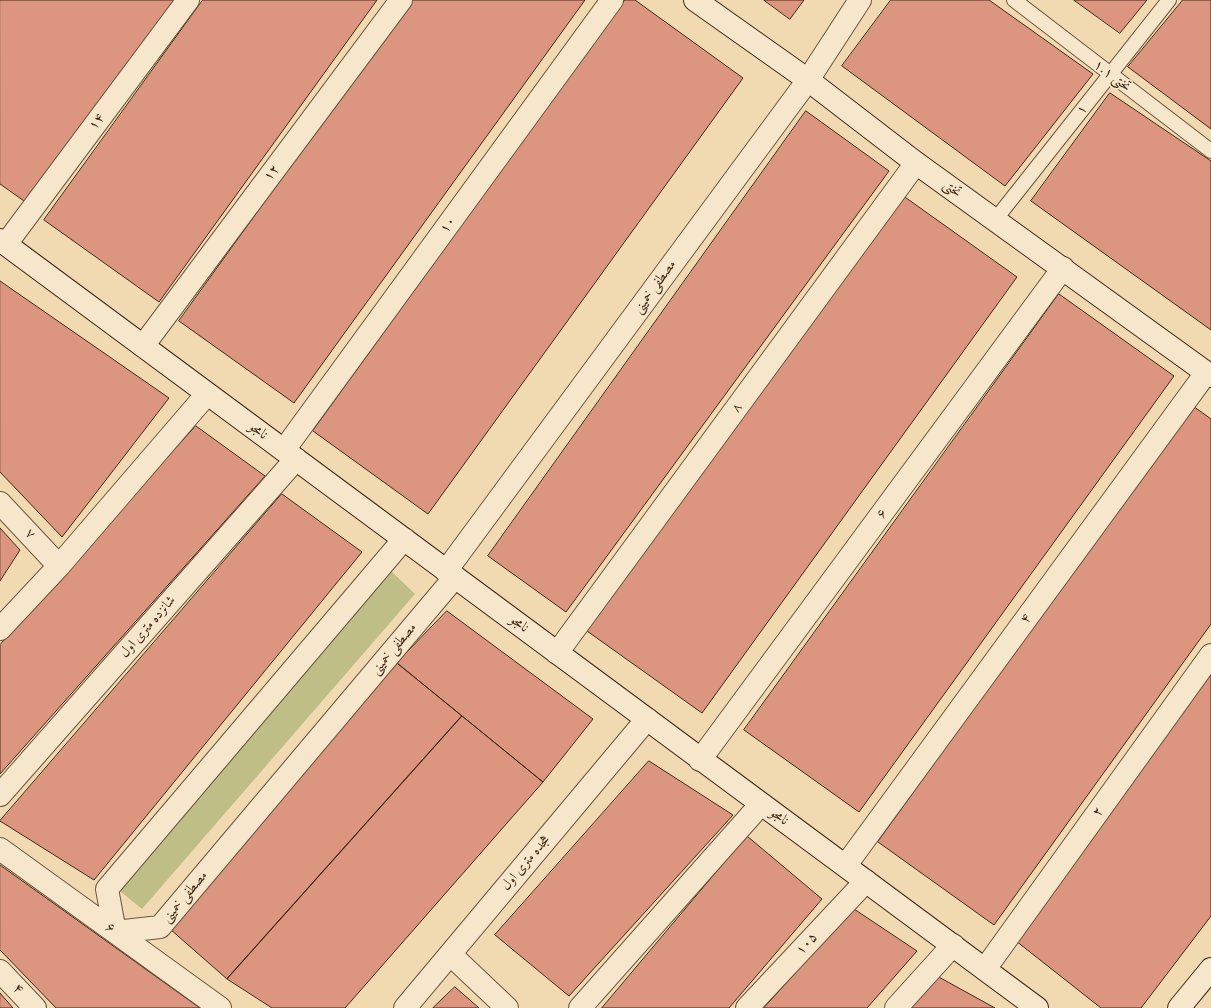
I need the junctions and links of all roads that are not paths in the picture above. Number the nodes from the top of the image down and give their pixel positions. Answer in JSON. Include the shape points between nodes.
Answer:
{"nodes":[{"id":1,"x":188,"y":0,"type":"edge"},
{"id":2,"x":401,"y":0,"type":"edge"},
{"id":3,"x":612,"y":0,"type":"edge"},
{"id":4,"x":694,"y":0,"type":"edge"},
{"id":5,"x":860,"y":0,"type":"edge"},
{"id":6,"x":1014,"y":0,"type":"edge"},
{"id":7,"x":1169,"y":0,"type":"edge"},
{"id":8,"x":1110,"y":74,"type":"junction"},
{"id":9,"x":808,"y":80,"type":"junction"},
{"id":10,"x":1211,"y":151,"type":"edge"},
{"id":11,"x":916,"y":163,"type":"junction"},
{"id":12,"x":995,"y":220,"type":"junction"},
{"id":13,"x":3,"y":242,"type":"edge"},
{"id":14,"x":1063,"y":268,"type":"junction"},
{"id":15,"x":143,"y":346,"type":"junction"},
{"id":16,"x":1208,"y":374,"type":"edge"},
{"id":17,"x":208,"y":394,"type":"junction"},
{"id":18,"x":290,"y":454,"type":"junction"},
{"id":19,"x":0,"y":503,"type":"edge"},
{"id":20,"x":404,"y":539,"type":"junction"},
{"id":21,"x":59,"y":566,"type":"junction"},
{"id":22,"x":450,"y":574,"type":"junction"},
{"id":23,"x":0,"y":629,"type":"edge"},
{"id":24,"x":557,"y":653,"type":"junction"},
{"id":25,"x":1211,"y":655,"type":"edge"},
{"id":26,"x":647,"y":719,"type":"junction"},
{"id":27,"x":700,"y":760,"type":"junction"},
{"id":28,"x":0,"y":795,"type":"edge"},
{"id":29,"x":761,"y":804,"type":"junction"},
{"id":30,"x":0,"y":850,"type":"edge"},
{"id":31,"x":846,"y":865,"type":"junction"},
{"id":32,"x":866,"y":881,"type":"junction"},
{"id":33,"x":115,"y":932,"type":"junction"},
{"id":34,"x":953,"y":945,"type":"junction"},
{"id":35,"x":450,"y":954,"type":"junction"},
{"id":36,"x":985,"y":969,"type":"junction"},
{"id":37,"x":1211,"y":969,"type":"edge"},
{"id":38,"x":0,"y":970,"type":"edge"},
{"id":39,"x":1025,"y":1004,"type":"edge"},
{"id":40,"x":35,"y":1008,"type":"edge"},
{"id":41,"x":220,"y":1008,"type":"edge"},
{"id":42,"x":405,"y":1008,"type":"edge"},
{"id":43,"x":507,"y":1008,"type":"edge"},
{"id":44,"x":580,"y":1008,"type":"edge"},
{"id":45,"x":747,"y":1008,"type":"edge"},
{"id":46,"x":896,"y":1008,"type":"edge"},
{"id":47,"x":1179,"y":1008,"type":"edge"}],
"edges":[{"from":1,"to":13,"type":"street","name":"۱۴"},
{"from":2,"to":15,"type":"street","name":"۱۲"},
{"from":3,"to":18,"type":"street","name":"۱۰"},
{"from":4,"to":9,"type":"street","name":"تختی"},
{"from":5,"to":9,"type":"street","name":"مصطفی خمینی"},
{"from":6,"to":8,"type":"lane","name":"تختی ۱.۱"},
{"from":7,"to":8,"type":"lane","name":"۱"},
{"from":8,"to":10,"type":"lane","name":"تختی ۱.۱"},
{"from":8,"to":12,"type":"lane","name":"۱"},
{"from":9,"to":11,"type":"street","name":"تختی"},
{"from":9,"to":22,"type":"street","name":"مصطفی خمینی"},
{"from":11,"to":12,"type":"street","name":"تختی"},
{"from":11,"to":24,"type":"street","name":"۸"},
{"from":12,"to":14,"type":"street","name":"تختی"},
{"from":13,"to":15,"type":"street","name":"نامجو"},
{"from":14,"to":16,"type":"street","name":"تختی"},
{"from":14,"to":27,"type":"street","name":"۶"},
{"from":15,"to":17,"type":"street","name":"نامجو"},
{"from":16,"to":31,"type":"street","name":"۴"},
{"from":17,"to":18,"type":"street","name":"نامجو"},
{"from":17,"to":21,"type":"street"},
{"from":18,"to":20,"type":"street","name":"نامجو"},
{"from":18,"to":28,"type":"street","name":"شانزده متری اول"},
{"from":19,"to":21,"type":"street","name":"۷"},
{"from":20,"to":22,"type":"street","name":"نامجو"},
{"from":20,"to":33,"type":"street","via":[[107,889]]},
{"from":21,"to":23,"type":"street"},
{"from":22,"to":24,"type":"street","name":"نامجو"},
{"from":22,"to":33,"type":"street","name":"مصطفی خمینی","via":[[160,927]]},
{"from":24,"to":26,"type":"street","name":"نامجو"},
{"from":25,"to":36,"type":"street","name":"۲"},
{"from":26,"to":27,"type":"street","name":"نامجو"},
{"from":26,"to":35,"type":"street","name":"هجده متری اول"},
{"from":27,"to":29,"type":"street","name":"نامجو"},
{"from":29,"to":31,"type":"street","name":"نامجو"},
{"from":29,"to":44,"type":"street"},
{"from":30,"to":33,"type":"street","name":"۶"},
{"from":31,"to":32,"type":"street","name":"نامجو"},
{"from":32,"to":34,"type":"street","name":"نامجو"},
{"from":32,"to":45,"type":"street","name":"۱۰۵"},
{"from":33,"to":41,"type":"street","name":"۶"},
{"from":34,"to":36,"type":"street","name":"نامجو"},
{"from":34,"to":46,"type":"street"},
{"from":35,"to":42,"type":"street","name":"هجده متری اول"},
{"from":35,"to":43,"type":"street"},
{"from":36,"to":39,"type":"street","name":"نامجو"},
{"from":37,"to":47,"type":"street"},
{"from":38,"to":40,"type":"street","name":"۴"}]}
